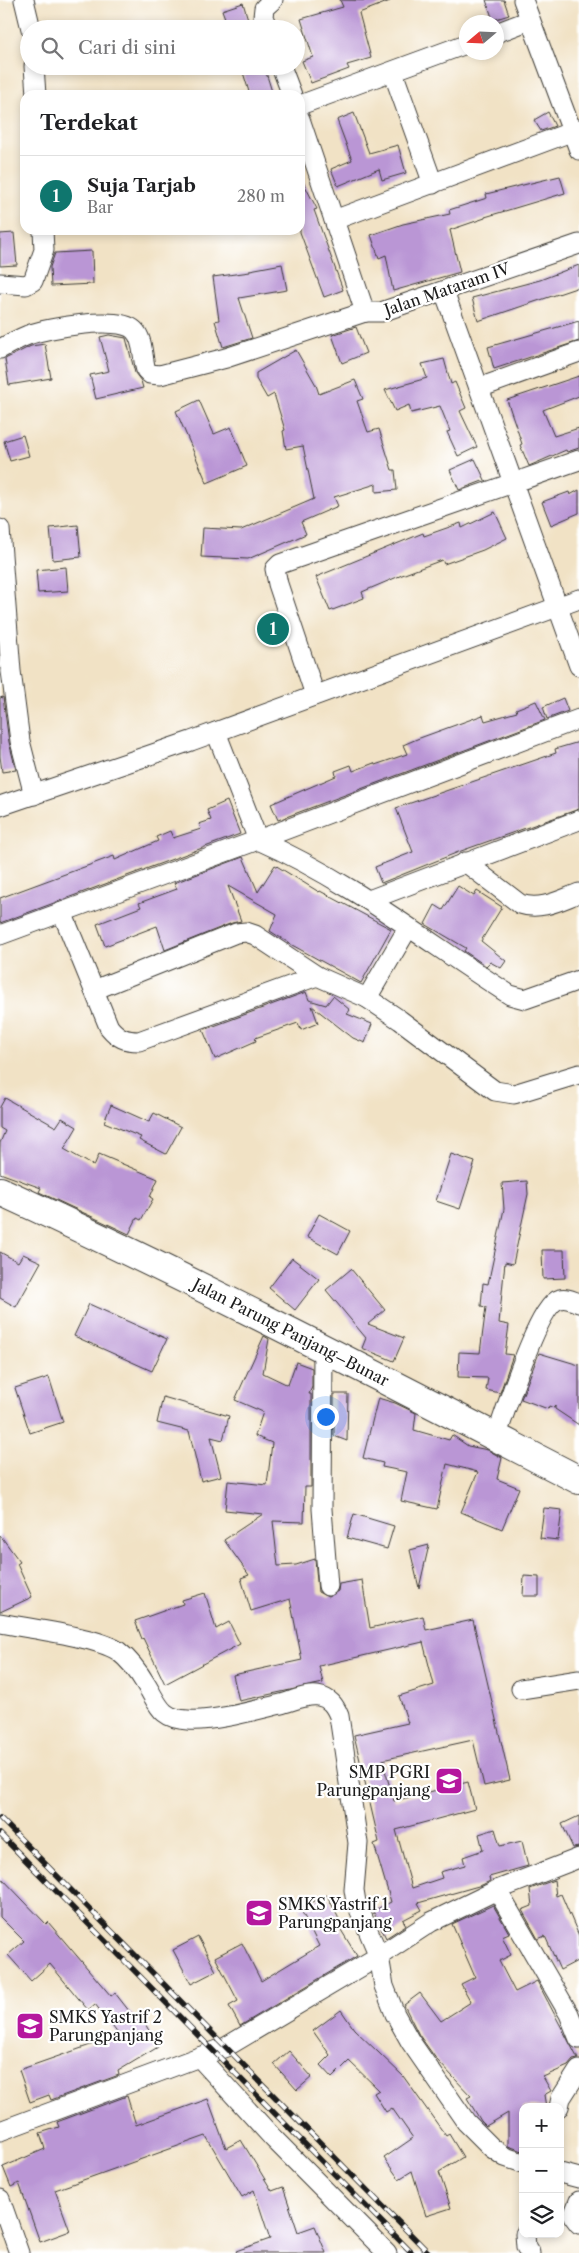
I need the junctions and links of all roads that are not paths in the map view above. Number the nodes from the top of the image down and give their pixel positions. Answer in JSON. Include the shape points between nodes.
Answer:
{"nodes":[{"id":1,"x":24,"y":0,"type":"edge"},
{"id":2,"x":273,"y":0,"type":"edge"},
{"id":3,"x":523,"y":0,"type":"edge"},
{"id":4,"x":29,"y":20,"type":"edge"},
{"id":5,"x":264,"y":20,"type":"edge"},
{"id":6,"x":530,"y":20,"type":"junction"},
{"id":7,"x":504,"y":30,"type":"edge"},
{"id":8,"x":459,"y":47,"type":"edge"},
{"id":9,"x":393,"y":72,"type":"junction"},
{"id":10,"x":35,"y":75,"type":"edge"},
{"id":11,"x":284,"y":75,"type":"edge"},
{"id":12,"x":36,"y":90,"type":"edge"},
{"id":13,"x":290,"y":90,"type":"edge"},
{"id":14,"x":305,"y":103,"type":"edge"},
{"id":15,"x":575,"y":130,"type":"edge"},
{"id":16,"x":305,"y":134,"type":"edge"},
{"id":17,"x":579,"y":150,"type":"edge"},
{"id":18,"x":432,"y":184,"type":"junction"},
{"id":19,"x":334,"y":220,"type":"junction"},
{"id":20,"x":43,"y":235,"type":"edge"},
{"id":21,"x":579,"y":244,"type":"edge"},
{"id":22,"x":0,"y":283,"type":"edge"},
{"id":23,"x":444,"y":291,"type":"junction"},
{"id":24,"x":365,"y":312,"type":"junction"},
{"id":25,"x":0,"y":349,"type":"edge"},
{"id":26,"x":579,"y":352,"type":"edge"},
{"id":27,"x":479,"y":388,"type":"junction"},
{"id":28,"x":579,"y":460,"type":"edge"},
{"id":29,"x":513,"y":482,"type":"junction"},
{"id":30,"x":0,"y":529,"type":"edge"},
{"id":31,"x":579,"y":600,"type":"edge"},
{"id":32,"x":558,"y":607,"type":"junction"},
{"id":33,"x":579,"y":666,"type":"edge"},
{"id":34,"x":315,"y":695,"type":"junction"},
{"id":35,"x":579,"y":719,"type":"edge"},
{"id":36,"x":216,"y":732,"type":"junction"},
{"id":37,"x":34,"y":795,"type":"junction"},
{"id":38,"x":0,"y":806,"type":"edge"},
{"id":39,"x":579,"y":820,"type":"edge"},
{"id":40,"x":258,"y":840,"type":"junction"},
{"id":41,"x":465,"y":862,"type":"junction"},
{"id":42,"x":579,"y":893,"type":"edge"},
{"id":43,"x":369,"y":900,"type":"junction"},
{"id":44,"x":62,"y":912,"type":"junction"},
{"id":45,"x":408,"y":928,"type":"junction"},
{"id":46,"x":0,"y":934,"type":"edge"},
{"id":47,"x":317,"y":976,"type":"junction"},
{"id":48,"x":579,"y":980,"type":"edge"},
{"id":49,"x":94,"y":990,"type":"junction"},
{"id":50,"x":367,"y":998,"type":"junction"},
{"id":51,"x":579,"y":1074,"type":"edge"},
{"id":52,"x":0,"y":1192,"type":"edge"},
{"id":53,"x":579,"y":1303,"type":"edge"},
{"id":54,"x":323,"y":1348,"type":"junction"},
{"id":55,"x":496,"y":1437,"type":"junction"},
{"id":56,"x":579,"y":1480,"type":"edge"},
{"id":57,"x":328,"y":1586,"type":"dead end"},
{"id":58,"x":0,"y":1623,"type":"edge"},
{"id":59,"x":579,"y":1680,"type":"edge"},
{"id":60,"x":521,"y":1689,"type":"dead end"},
{"id":61,"x":579,"y":1858,"type":"edge"},
{"id":62,"x":498,"y":1890,"type":"junction"},
{"id":63,"x":378,"y":1956,"type":"junction"},
{"id":64,"x":579,"y":2040,"type":"edge"},
{"id":65,"x":199,"y":2057,"type":"junction"},
{"id":66,"x":579,"y":2070,"type":"edge"},
{"id":67,"x":559,"y":2103,"type":"edge"},
{"id":68,"x":0,"y":2131,"type":"edge"},
{"id":69,"x":519,"y":2165,"type":"edge"},
{"id":70,"x":564,"y":2174,"type":"edge"},
{"id":71,"x":579,"y":2178,"type":"edge"},
{"id":72,"x":0,"y":2199,"type":"edge"},
{"id":73,"x":579,"y":2201,"type":"edge"},
{"id":74,"x":579,"y":2224,"type":"edge"},
{"id":75,"x":525,"y":2238,"type":"edge"},
{"id":76,"x":19,"y":2253,"type":"edge"},
{"id":77,"x":387,"y":2253,"type":"edge"},
{"id":78,"x":530,"y":2253,"type":"edge"}],
"edges":[{"from":1,"to":4,"type":"street"},
{"from":2,"to":5,"type":"street","via":[[264,8]]},
{"from":3,"to":6,"type":"street"},
{"from":6,"to":7,"type":"street"},
{"from":6,"to":15,"type":"street"},
{"from":8,"to":9,"type":"street"},
{"from":9,"to":14,"type":"street"},
{"from":9,"to":18,"type":"street"},
{"from":10,"to":12,"type":"street"},
{"from":11,"to":13,"type":"street"},
{"from":15,"to":17,"type":"street"},
{"from":15,"to":18,"type":"street"},
{"from":16,"to":19,"type":"street","name":"Jalan Mataram IV"},
{"from":18,"to":19,"type":"street"},
{"from":19,"to":24,"type":"street","name":"Jalan Mataram IV"},
{"from":20,"to":22,"type":"street","via":[[44,250],[33,281],[26,285]]},
{"from":21,"to":23,"type":"street","name":"Jalan Mataram IV"},
{"from":23,"to":24,"type":"street","name":"Jalan Mataram IV","via":[[374,314]]},
{"from":23,"to":27,"type":"street"},
{"from":24,"to":25,"type":"street","via":[[226,358],[160,375],[146,370],[137,334],[132,328],[123,326],[98,323],[62,327],[29,335]]},
{"from":26,"to":27,"type":"street"},
{"from":27,"to":29,"type":"street"},
{"from":28,"to":29,"type":"street"},
{"from":29,"to":32,"type":"street"},
{"from":29,"to":34,"type":"street","via":[[280,564],[275,569]]},
{"from":30,"to":37,"type":"street","via":[[11,671],[20,741]]},
{"from":31,"to":32,"type":"street"},
{"from":32,"to":33,"type":"street"},
{"from":32,"to":34,"type":"street"},
{"from":34,"to":36,"type":"street"},
{"from":35,"to":40,"type":"street"},
{"from":36,"to":37,"type":"street"},
{"from":36,"to":40,"type":"street"},
{"from":37,"to":38,"type":"street"},
{"from":39,"to":41,"type":"street"},
{"from":40,"to":43,"type":"street","via":[[316,868]]},
{"from":40,"to":44,"type":"street"},
{"from":41,"to":42,"type":"street","via":[[520,904],[530,908],[542,907]]},
{"from":41,"to":43,"type":"street"},
{"from":43,"to":45,"type":"street"},
{"from":44,"to":46,"type":"street"},
{"from":44,"to":49,"type":"street"},
{"from":45,"to":48,"type":"street","via":[[518,998],[534,996]]},
{"from":45,"to":50,"type":"street"},
{"from":47,"to":49,"type":"street","via":[[246,932],[236,933]]},
{"from":47,"to":49,"type":"street","via":[[139,1041],[127,1041],[109,1028]]},
{"from":47,"to":50,"type":"street"},
{"from":50,"to":51,"type":"street","via":[[495,1091],[514,1094]]},
{"from":52,"to":54,"type":"main road","name":"Jalan Parung Panjang–Bunar","via":[[106,1240]]},
{"from":53,"to":55,"type":"street","via":[[564,1298],[556,1301],[535,1332]]},
{"from":54,"to":55,"type":"main road","name":"Jalan Parung Panjang–Bunar"},
{"from":54,"to":57,"type":"street","via":[[322,1510]]},
{"from":55,"to":56,"type":"main road","name":"Jalan Parung Panjang–Bunar"},
{"from":58,"to":63,"type":"street","via":[[101,1643],[118,1651],[148,1686],[164,1714],[176,1719],[212,1718],[316,1695],[329,1700],[338,1716],[358,1843],[356,1902]]},
{"from":59,"to":60,"type":"street"},
{"from":61,"to":62,"type":"street"},
{"from":62,"to":63,"type":"street","via":[[431,1922]]},
{"from":62,"to":64,"type":"street","via":[[569,2014]]},
{"from":63,"to":65,"type":"street","via":[[226,2047]]},
{"from":63,"to":69,"type":"street","via":[[384,1986],[410,2041],[466,2122],[492,2148]]},
{"from":65,"to":68,"type":"street"},
{"from":65,"to":77,"type":"street","via":[[272,2138]]},
{"from":66,"to":67,"type":"street"},
{"from":70,"to":71,"type":"street"},
{"from":72,"to":76,"type":"street"},
{"from":73,"to":74,"type":"street","via":[[573,2216]]},
{"from":75,"to":78,"type":"street"}]}
